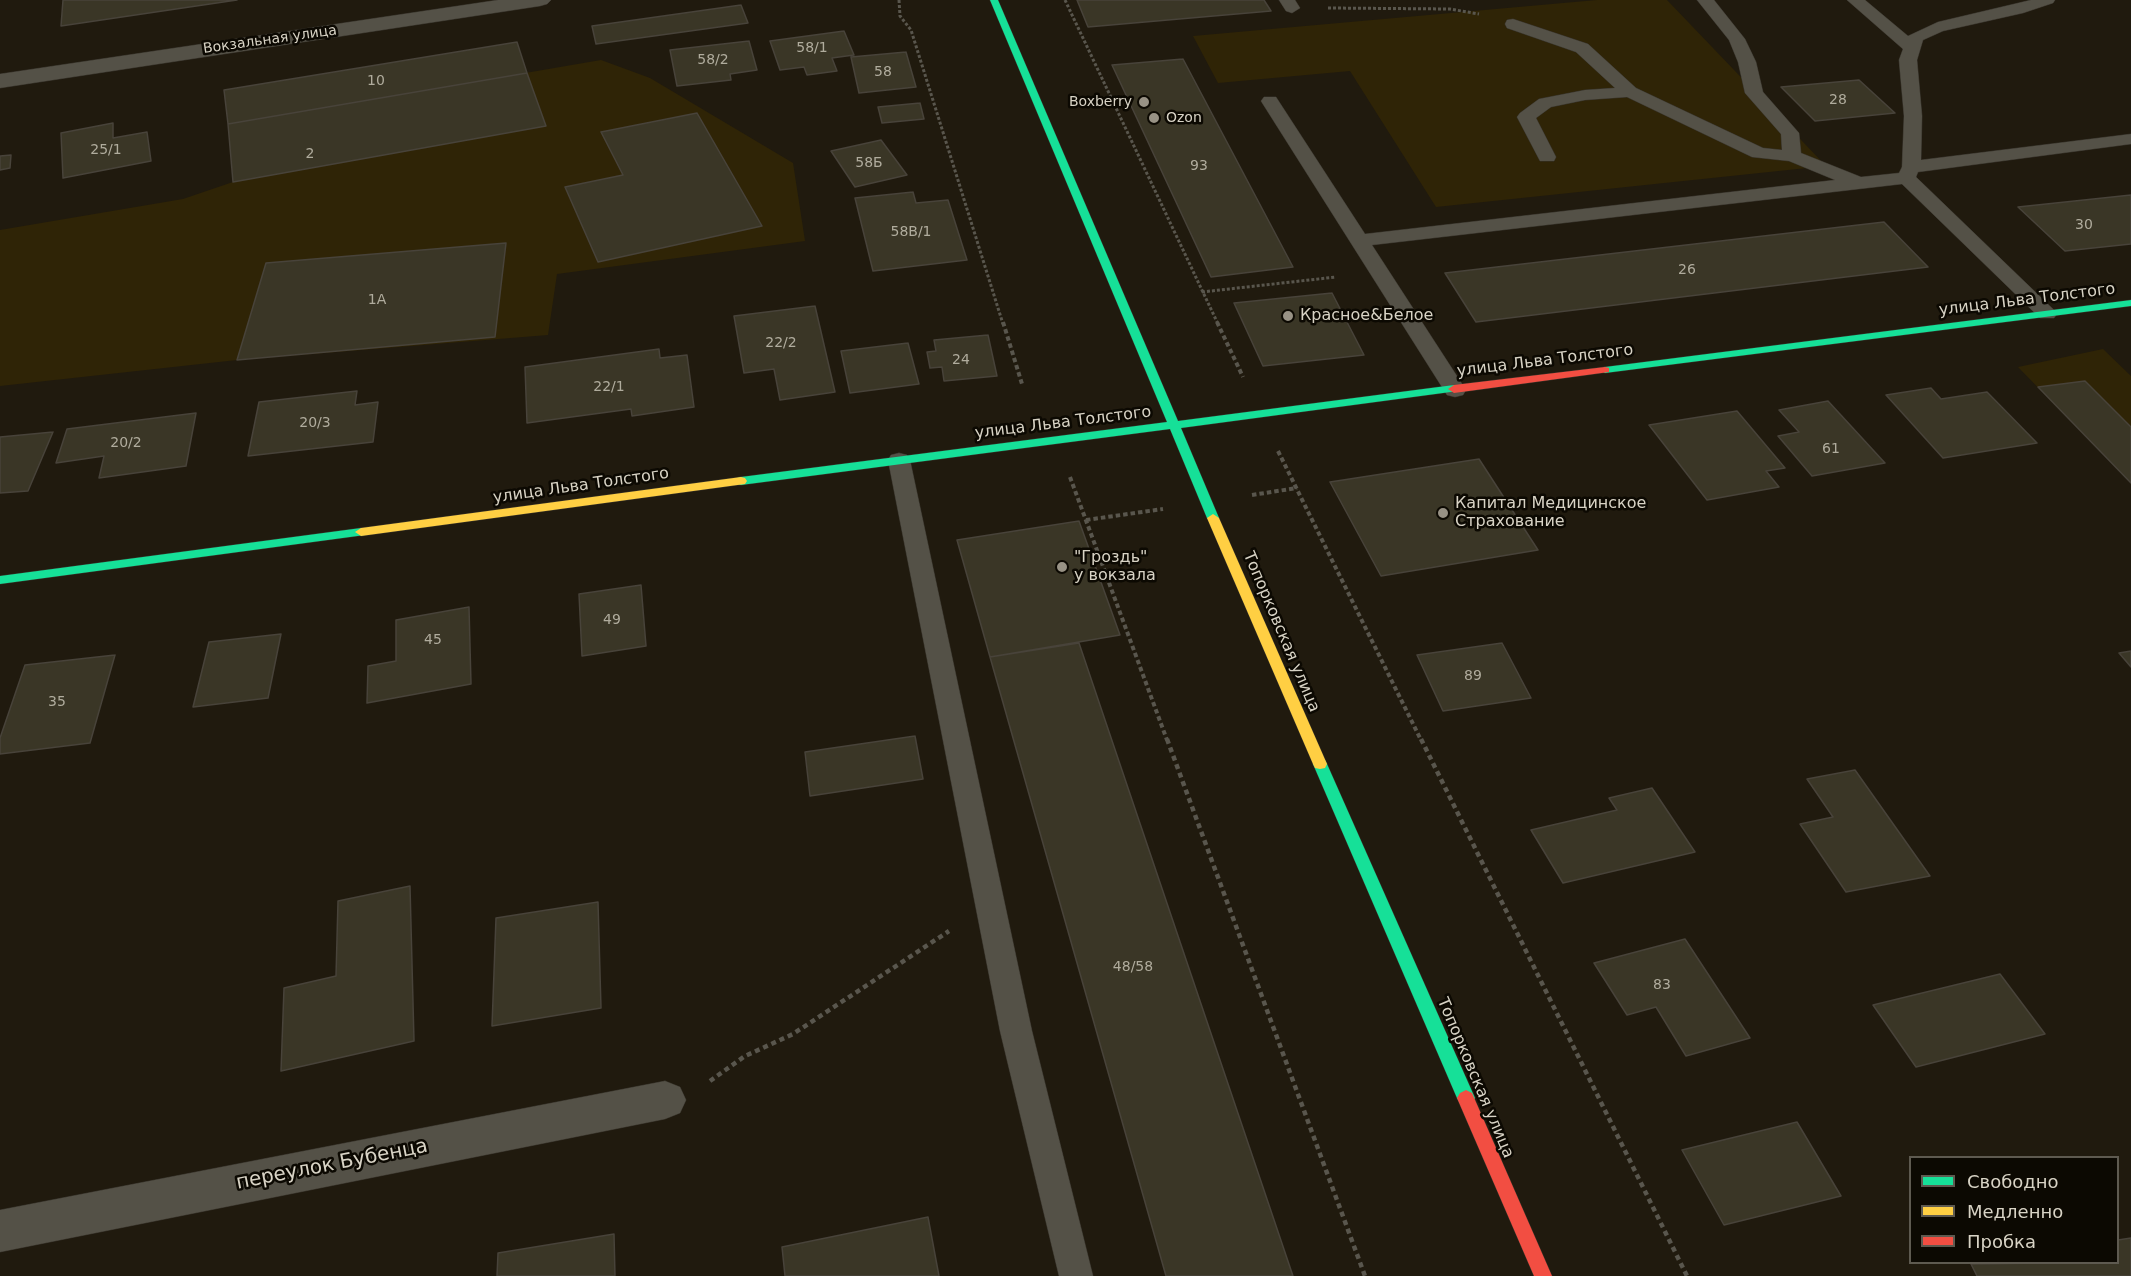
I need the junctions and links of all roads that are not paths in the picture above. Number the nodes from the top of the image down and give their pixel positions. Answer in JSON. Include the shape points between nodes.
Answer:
{"nodes":[{"id":1,"x":540,"y":0,"type":"edge"},
{"id":2,"x":994,"y":0,"type":"edge"},
{"id":3,"x":1705,"y":0,"type":"edge"},
{"id":4,"x":1855,"y":0,"type":"edge"},
{"id":5,"x":2048,"y":0,"type":"edge"},
{"id":6,"x":1513,"y":24,"type":"road end"},
{"id":7,"x":1911,"y":48,"type":"junction"},
{"id":8,"x":0,"y":81,"type":"edge"},
{"id":9,"x":1630,"y":92,"type":"junction"},
{"id":10,"x":1270,"y":101,"type":"dead end"},
{"id":11,"x":2131,"y":139,"type":"edge"},
{"id":12,"x":1792,"y":156,"type":"junction"},
{"id":13,"x":1546,"y":157,"type":"dead end"},
{"id":14,"x":1908,"y":173,"type":"junction"},
{"id":15,"x":1860,"y":184,"type":"junction"},
{"id":16,"x":1361,"y":240,"type":"junction"},
{"id":17,"x":2131,"y":303,"type":"edge"},
{"id":18,"x":2047,"y":314,"type":"junction"},
{"id":19,"x":1455,"y":390,"type":"junction"},
{"id":20,"x":1174,"y":427,"type":"junction"},
{"id":21,"x":899,"y":460,"type":"junction"},
{"id":22,"x":0,"y":580,"type":"edge"},
{"id":23,"x":665,"y":1100,"type":"road end"},
{"id":24,"x":0,"y":1231,"type":"edge"},
{"id":25,"x":1077,"y":1276,"type":"edge"},
{"id":26,"x":1543,"y":1276,"type":"edge"}],
"edges":[{"from":1,"to":8,"type":"street","name":"Вокзальная улица"},
{"from":2,"to":20,"type":"street","name":"Топорковская улица"},
{"from":3,"to":12,"type":"lane","via":[[1737,39],[1754,93],[1790,134]]},
{"from":4,"to":7,"type":"lane"},
{"from":5,"to":7,"type":"lane","via":[[1938,27],[1915,37]]},
{"from":6,"to":9,"type":"lane","via":[[1582,48]]},
{"from":7,"to":14,"type":"lane","via":[[1908,60],[1913,116]]},
{"from":9,"to":12,"type":"lane","via":[[1759,153]]},
{"from":9,"to":13,"type":"lane","via":[[1585,94],[1545,103],[1526,117]]},
{"from":10,"to":16,"type":"lane"},
{"from":11,"to":14,"type":"lane"},
{"from":12,"to":15,"type":"lane"},
{"from":14,"to":15,"type":"lane"},
{"from":14,"to":18,"type":"lane"},
{"from":15,"to":16,"type":"lane"},
{"from":16,"to":19,"type":"lane"},
{"from":17,"to":18,"type":"street","name":"улица Льва Толстого"},
{"from":18,"to":19,"type":"street","name":"улица Льва Толстого"},
{"from":19,"to":20,"type":"street","name":"улица Льва Толстого"},
{"from":20,"to":21,"type":"street","name":"улица Льва Толстого"},
{"from":20,"to":26,"type":"street","name":"Топорковская улица"},
{"from":21,"to":22,"type":"street","name":"улица Льва Толстого"},
{"from":21,"to":25,"type":"lane","via":[[1016,1031]]},
{"from":23,"to":24,"type":"street","name":"переулок Бубенца"}]}
